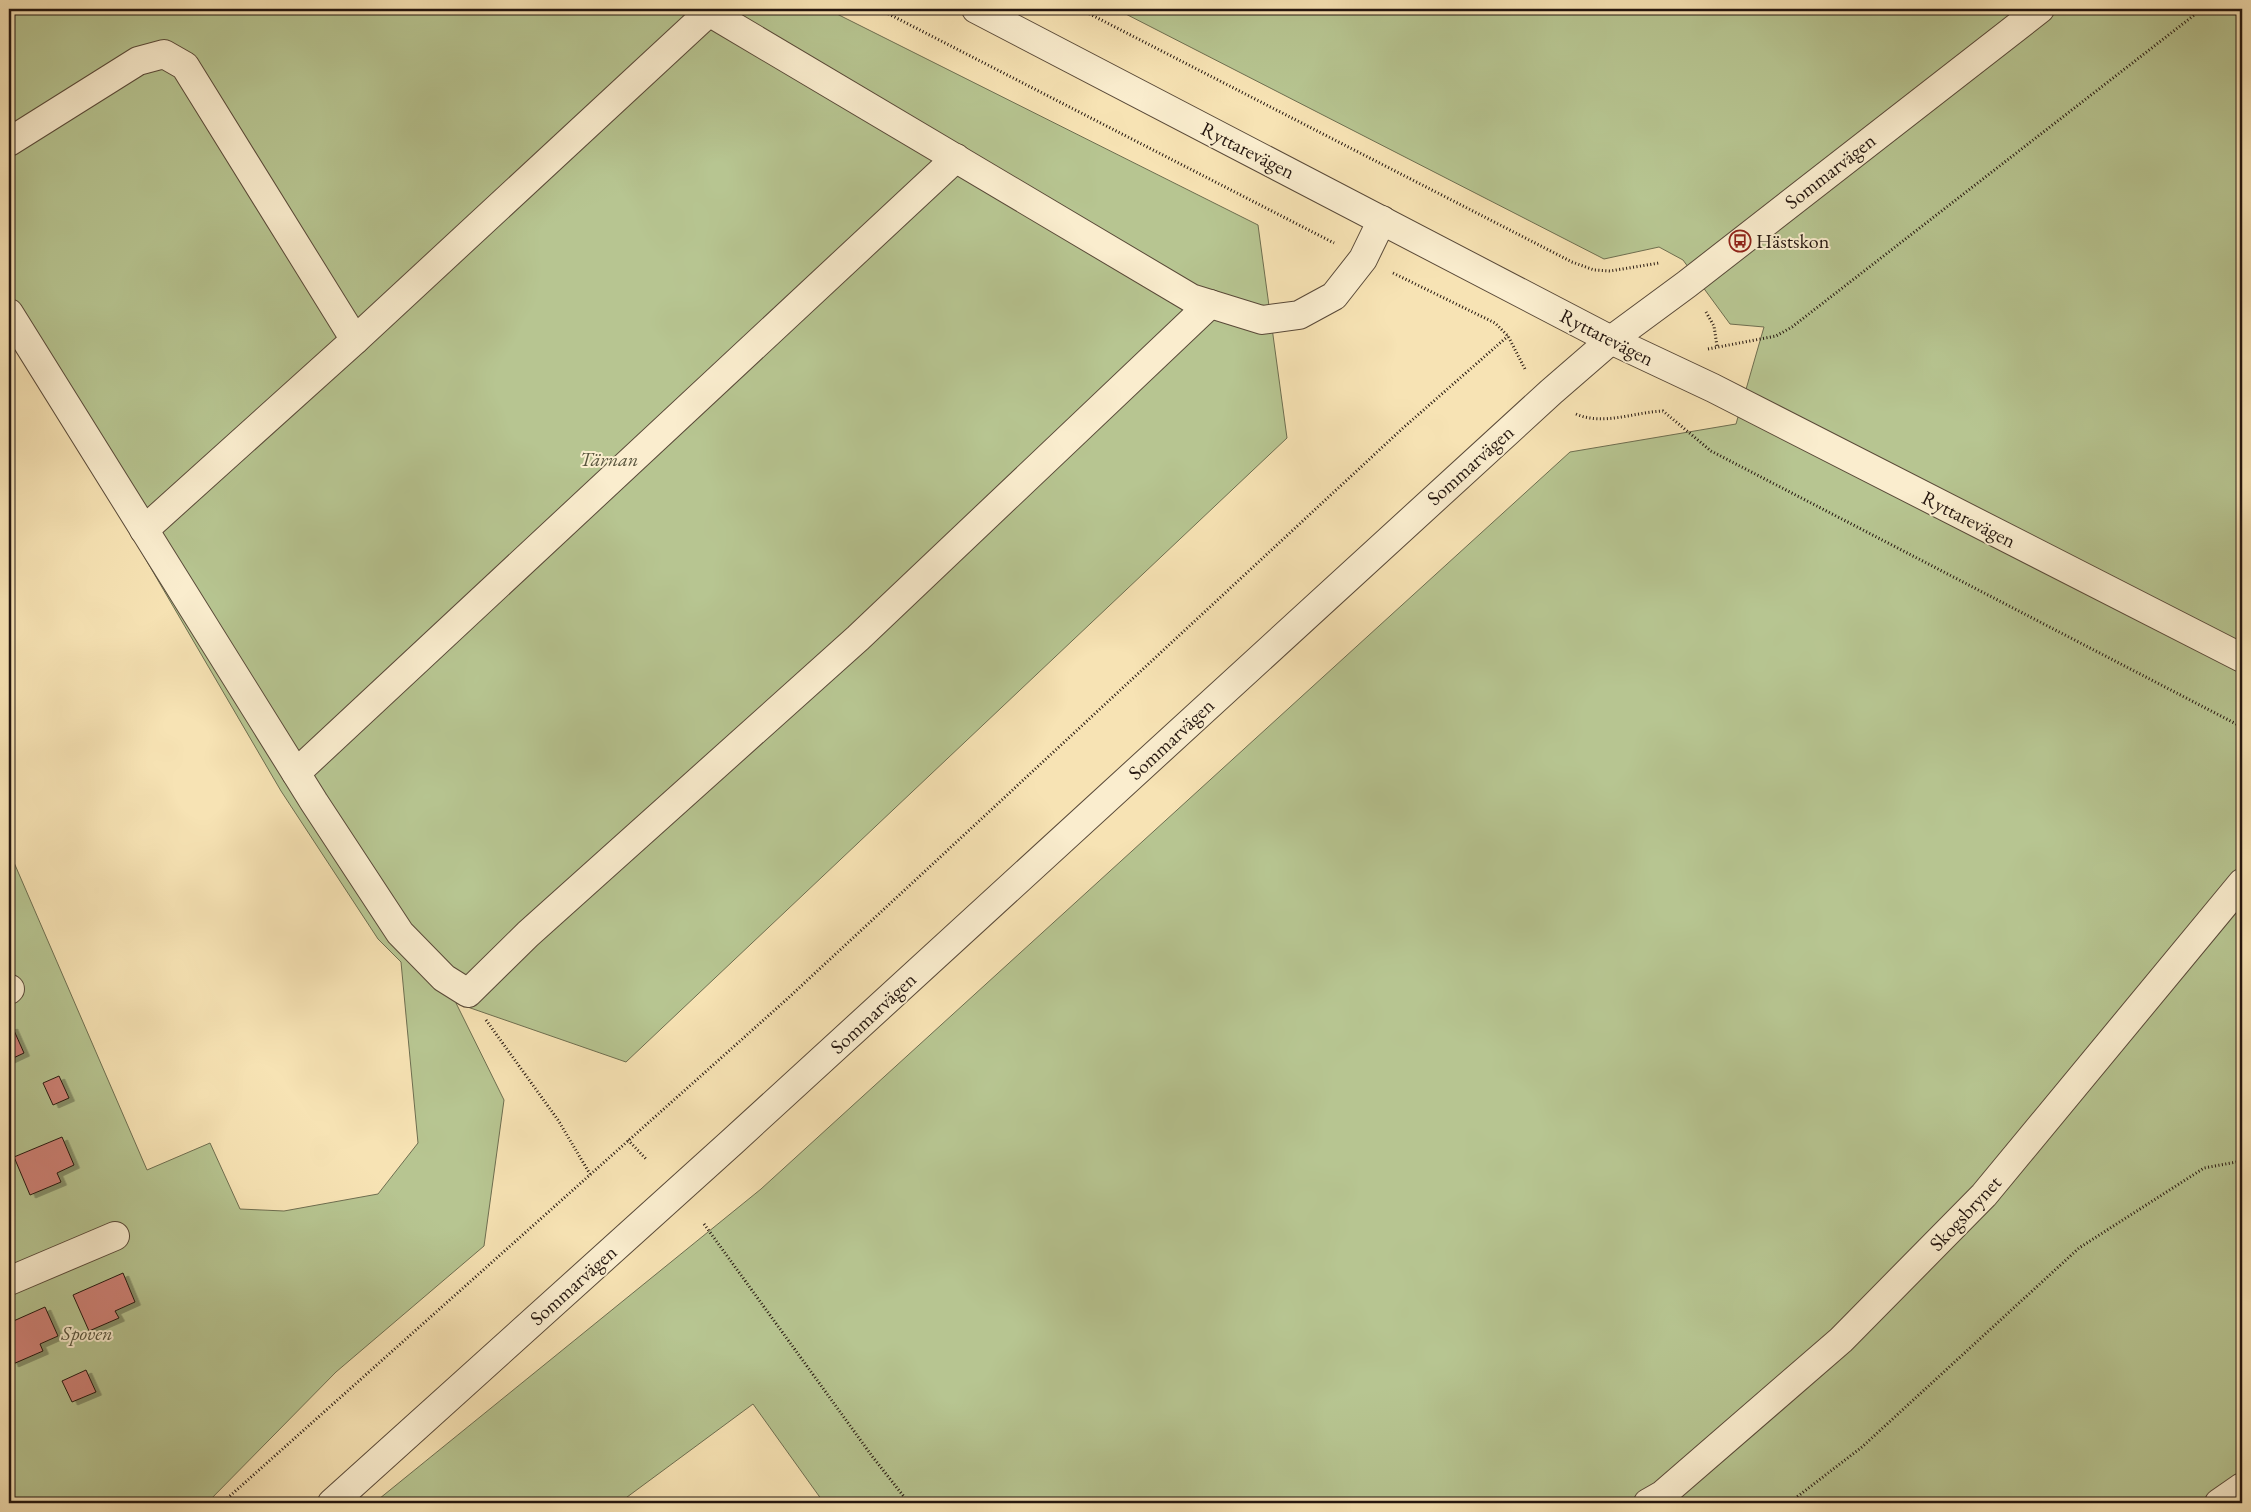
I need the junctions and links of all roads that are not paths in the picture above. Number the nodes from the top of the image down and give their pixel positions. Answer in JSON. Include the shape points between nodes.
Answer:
{"nodes":[{"id":1,"x":976,"y":9,"type":"edge"},
{"id":2,"x":2040,"y":9,"type":"edge"},
{"id":3,"x":707,"y":10,"type":"edge"},
{"id":4,"x":9,"y":142,"type":"edge"},
{"id":5,"x":956,"y":158,"type":"junction"},
{"id":6,"x":1382,"y":220,"type":"junction"},
{"id":7,"x":1210,"y":304,"type":"junction"},
{"id":8,"x":9,"y":313,"type":"edge"},
{"id":9,"x":355,"y":340,"type":"junction"},
{"id":10,"x":1612,"y":340,"type":"junction"},
{"id":11,"x":144,"y":530,"type":"junction"},
{"id":12,"x":2242,"y":658,"type":"edge"},
{"id":13,"x":296,"y":774,"type":"junction"},
{"id":14,"x":2242,"y":883,"type":"edge"},
{"id":15,"x":114,"y":1236,"type":"dead end"},
{"id":16,"x":9,"y":1281,"type":"edge"},
{"id":17,"x":2242,"y":1487,"type":"edge"},
{"id":18,"x":332,"y":1503,"type":"edge"},
{"id":19,"x":1648,"y":1503,"type":"edge"},
{"id":20,"x":2219,"y":1503,"type":"edge"}],
"edges":[{"from":1,"to":6,"type":"street","name":"Ryttarevägen"},
{"from":2,"to":10,"type":"street","name":"Sommarvägen"},
{"from":3,"to":5,"type":"street"},
{"from":3,"to":9,"type":"street"},
{"from":4,"to":9,"type":"street","via":[[138,61],[164,54],[185,66]]},
{"from":5,"to":7,"type":"street","via":[[1191,298]]},
{"from":5,"to":13,"type":"street"},
{"from":6,"to":7,"type":"street","via":[[1364,259],[1334,296],[1299,315],[1262,320]]},
{"from":6,"to":10,"type":"street","name":"Ryttarevägen"},
{"from":7,"to":13,"type":"street","via":[[858,638],[528,934],[468,993],[444,978],[400,933]]},
{"from":8,"to":11,"type":"street"},
{"from":9,"to":11,"type":"street"},
{"from":10,"to":12,"type":"street","name":"Ryttarevägen","via":[[1713,388]]},
{"from":10,"to":18,"type":"street","name":"Sommarvägen","via":[[1551,392],[739,1136]]},
{"from":11,"to":13,"type":"street"},
{"from":14,"to":19,"type":"street","name":"Skogsbrynet","via":[[1984,1195],[1841,1340],[1662,1495]]},
{"from":15,"to":16,"type":"street"},
{"from":17,"to":20,"type":"street"}]}
